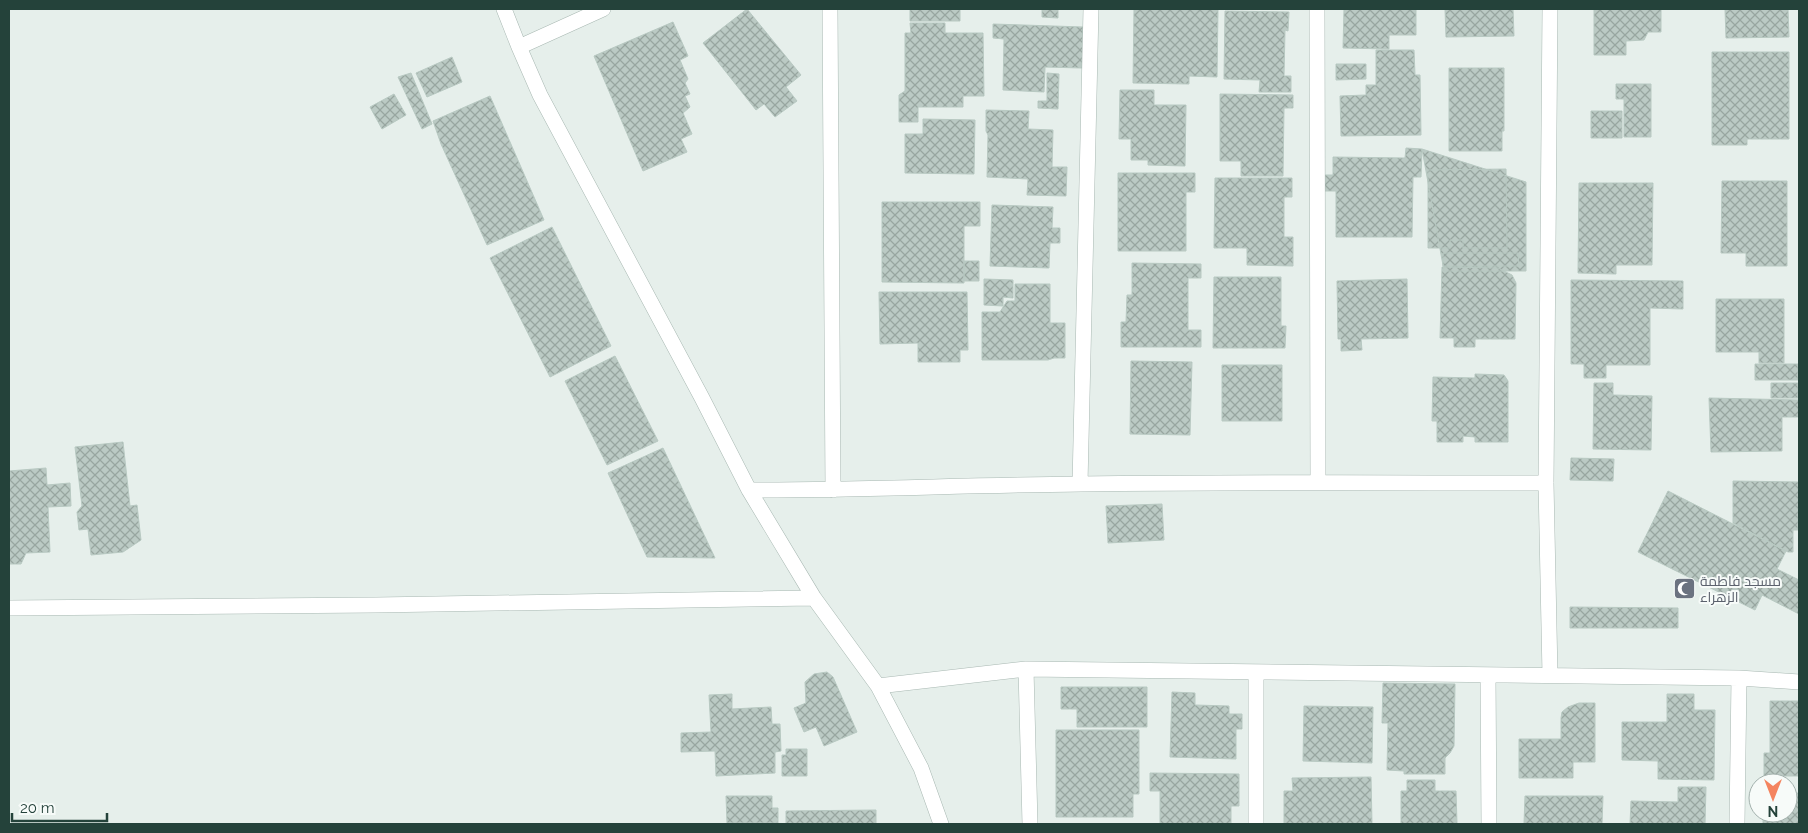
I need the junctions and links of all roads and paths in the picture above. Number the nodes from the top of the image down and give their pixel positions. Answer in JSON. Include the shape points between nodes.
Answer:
{"nodes":[{"id":1,"x":504,"y":9,"type":"edge"},
{"id":2,"x":603,"y":9,"type":"edge"},
{"id":3,"x":830,"y":9,"type":"edge"},
{"id":4,"x":1091,"y":9,"type":"edge"},
{"id":5,"x":1317,"y":9,"type":"edge"},
{"id":6,"x":1550,"y":9,"type":"edge"},
{"id":7,"x":519,"y":47,"type":"junction"},
{"id":8,"x":1318,"y":482,"type":"junction"},
{"id":9,"x":1080,"y":484,"type":"junction"},
{"id":10,"x":1546,"y":484,"type":"junction"},
{"id":11,"x":749,"y":490,"type":"junction"},
{"id":12,"x":833,"y":490,"type":"junction"},
{"id":13,"x":814,"y":598,"type":"junction"},
{"id":14,"x":9,"y":608,"type":"edge"},
{"id":15,"x":1026,"y":669,"type":"junction"},
{"id":16,"x":1256,"y":672,"type":"junction"},
{"id":17,"x":1488,"y":675,"type":"junction"},
{"id":18,"x":1550,"y":675,"type":"junction"},
{"id":19,"x":1739,"y":678,"type":"junction"},
{"id":20,"x":1799,"y":682,"type":"edge"},
{"id":21,"x":878,"y":686,"type":"junction"},
{"id":22,"x":941,"y":824,"type":"edge"},
{"id":23,"x":1030,"y":824,"type":"edge"},
{"id":24,"x":1256,"y":824,"type":"edge"},
{"id":25,"x":1489,"y":824,"type":"edge"},
{"id":26,"x":1737,"y":824,"type":"edge"}],
"edges":[{"from":1,"to":7,"type":"street"},
{"from":2,"to":7,"type":"street"},
{"from":3,"to":12,"type":"street"},
{"from":4,"to":9,"type":"street"},
{"from":5,"to":8,"type":"street"},
{"from":6,"to":10,"type":"street"},
{"from":7,"to":11,"type":"street","via":[[540,95]]},
{"from":8,"to":9,"type":"street"},
{"from":8,"to":10,"type":"street"},
{"from":9,"to":12,"type":"street"},
{"from":10,"to":18,"type":"street"},
{"from":11,"to":12,"type":"street"},
{"from":11,"to":13,"type":"street"},
{"from":13,"to":14,"type":"street","via":[[376,606]]},
{"from":13,"to":21,"type":"street"},
{"from":15,"to":16,"type":"street"},
{"from":15,"to":21,"type":"street"},
{"from":15,"to":23,"type":"street"},
{"from":16,"to":17,"type":"street"},
{"from":16,"to":24,"type":"street"},
{"from":17,"to":18,"type":"street"},
{"from":17,"to":25,"type":"street"},
{"from":18,"to":19,"type":"street"},
{"from":19,"to":20,"type":"street"},
{"from":19,"to":26,"type":"street"},
{"from":21,"to":22,"type":"street","via":[[921,768]]}]}
